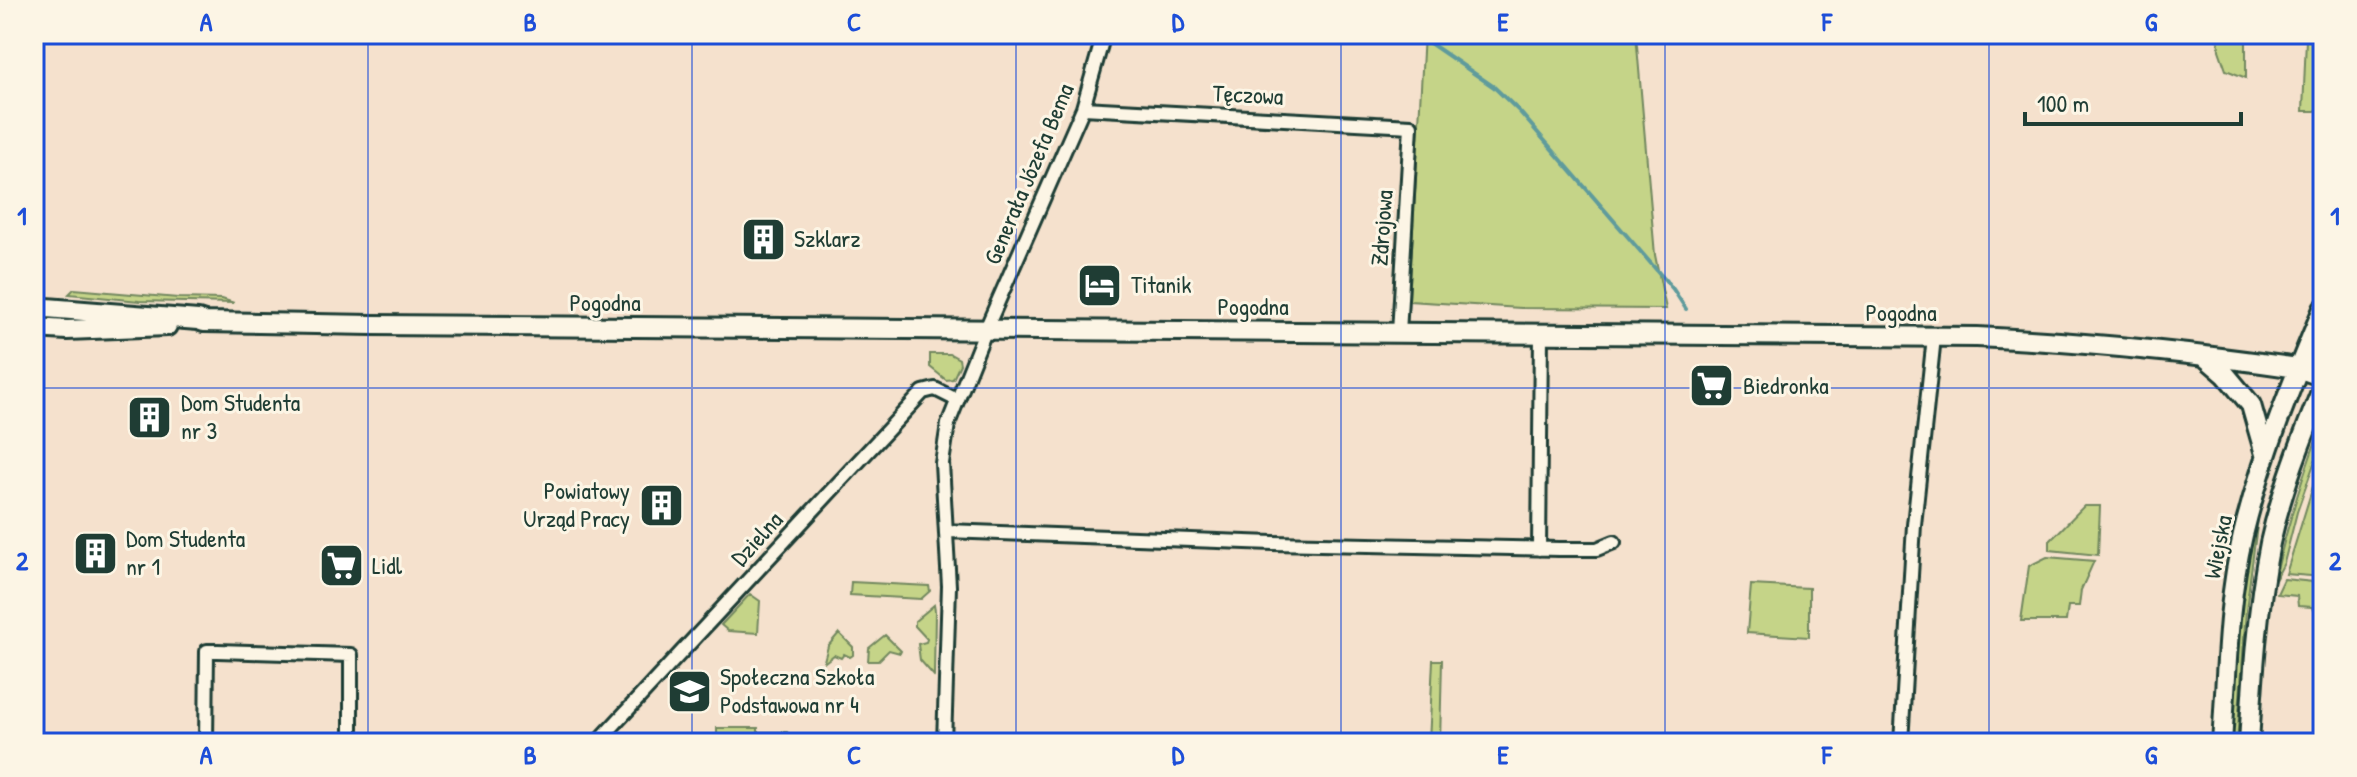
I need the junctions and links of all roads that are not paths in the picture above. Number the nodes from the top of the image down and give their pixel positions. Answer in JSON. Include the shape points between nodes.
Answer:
{"nodes":[{"id":1,"x":1104,"y":34,"type":"edge"},
{"id":2,"x":1083,"y":108,"type":"junction"},
{"id":3,"x":1411,"y":126,"type":"joint"},
{"id":4,"x":34,"y":307,"type":"edge"},
{"id":5,"x":2323,"y":309,"type":"edge"},
{"id":6,"x":204,"y":322,"type":"junction"},
{"id":7,"x":34,"y":328,"type":"edge"},
{"id":8,"x":986,"y":329,"type":"junction"},
{"id":9,"x":1399,"y":333,"type":"junction"},
{"id":10,"x":1541,"y":334,"type":"junction"},
{"id":11,"x":1934,"y":337,"type":"junction"},
{"id":12,"x":2204,"y":356,"type":"junction"},
{"id":13,"x":2298,"y":368,"type":"junction"},
{"id":14,"x":2323,"y":377,"type":"edge"},
{"id":15,"x":2323,"y":387,"type":"edge"},
{"id":16,"x":957,"y":400,"type":"junction"},
{"id":17,"x":2265,"y":454,"type":"junction"},
{"id":18,"x":947,"y":531,"type":"junction"},
{"id":19,"x":1614,"y":542,"type":"dead end"},
{"id":20,"x":1539,"y":549,"type":"junction"},
{"id":21,"x":206,"y":743,"type":"edge"},
{"id":22,"x":351,"y":743,"type":"edge"},
{"id":23,"x":597,"y":743,"type":"edge"},
{"id":24,"x":944,"y":743,"type":"edge"},
{"id":25,"x":1901,"y":743,"type":"edge"},
{"id":26,"x":2222,"y":743,"type":"edge"},
{"id":27,"x":2249,"y":743,"type":"edge"}],
"edges":[{"from":1,"to":2,"type":"street","name":"Generała Józefa Bema"},
{"from":2,"to":3,"type":"street","name":"Tęczowa"},
{"from":2,"to":8,"type":"street","name":"Generała Józefa Bema"},
{"from":3,"to":9,"type":"street","name":"Zdrojowa"},
{"from":4,"to":6,"type":"street","name":"Pogodna"},
{"from":5,"to":13,"type":"street","name":"Wiejska"},
{"from":6,"to":7,"type":"street","name":"Pogodna"},
{"from":6,"to":8,"type":"street","name":"Pogodna"},
{"from":8,"to":9,"type":"street","name":"Pogodna"},
{"from":8,"to":16,"type":"street","name":"Generała Józefa Bema"},
{"from":9,"to":10,"type":"street","name":"Pogodna"},
{"from":10,"to":11,"type":"street","name":"Pogodna"},
{"from":10,"to":20,"type":"street"},
{"from":11,"to":12,"type":"street","name":"Pogodna","via":[[2051,340]]},
{"from":11,"to":25,"type":"street","via":[[1915,509]]},
{"from":12,"to":13,"type":"street","name":"Pogodna"},
{"from":12,"to":17,"type":"street","via":[[2251,405]]},
{"from":13,"to":14,"type":"street"},
{"from":13,"to":17,"type":"street","name":"Wiejska"},
{"from":15,"to":27,"type":"street","via":[[2293,462],[2271,541],[2254,655]]},
{"from":16,"to":18,"type":"street","name":"Generała Józefa Bema","via":[[942,463]]},
{"from":16,"to":23,"type":"street","name":"Dzielna","via":[[935,389],[923,392]]},
{"from":17,"to":26,"type":"street","name":"Wiejska","via":[[2229,617]]},
{"from":18,"to":20,"type":"street"},
{"from":18,"to":24,"type":"street","name":"Generała Józefa Bema"},
{"from":19,"to":20,"type":"street","via":[[1597,549]]},
{"from":21,"to":22,"type":"street","via":[[207,651],[218,651],[351,655]]}]}
